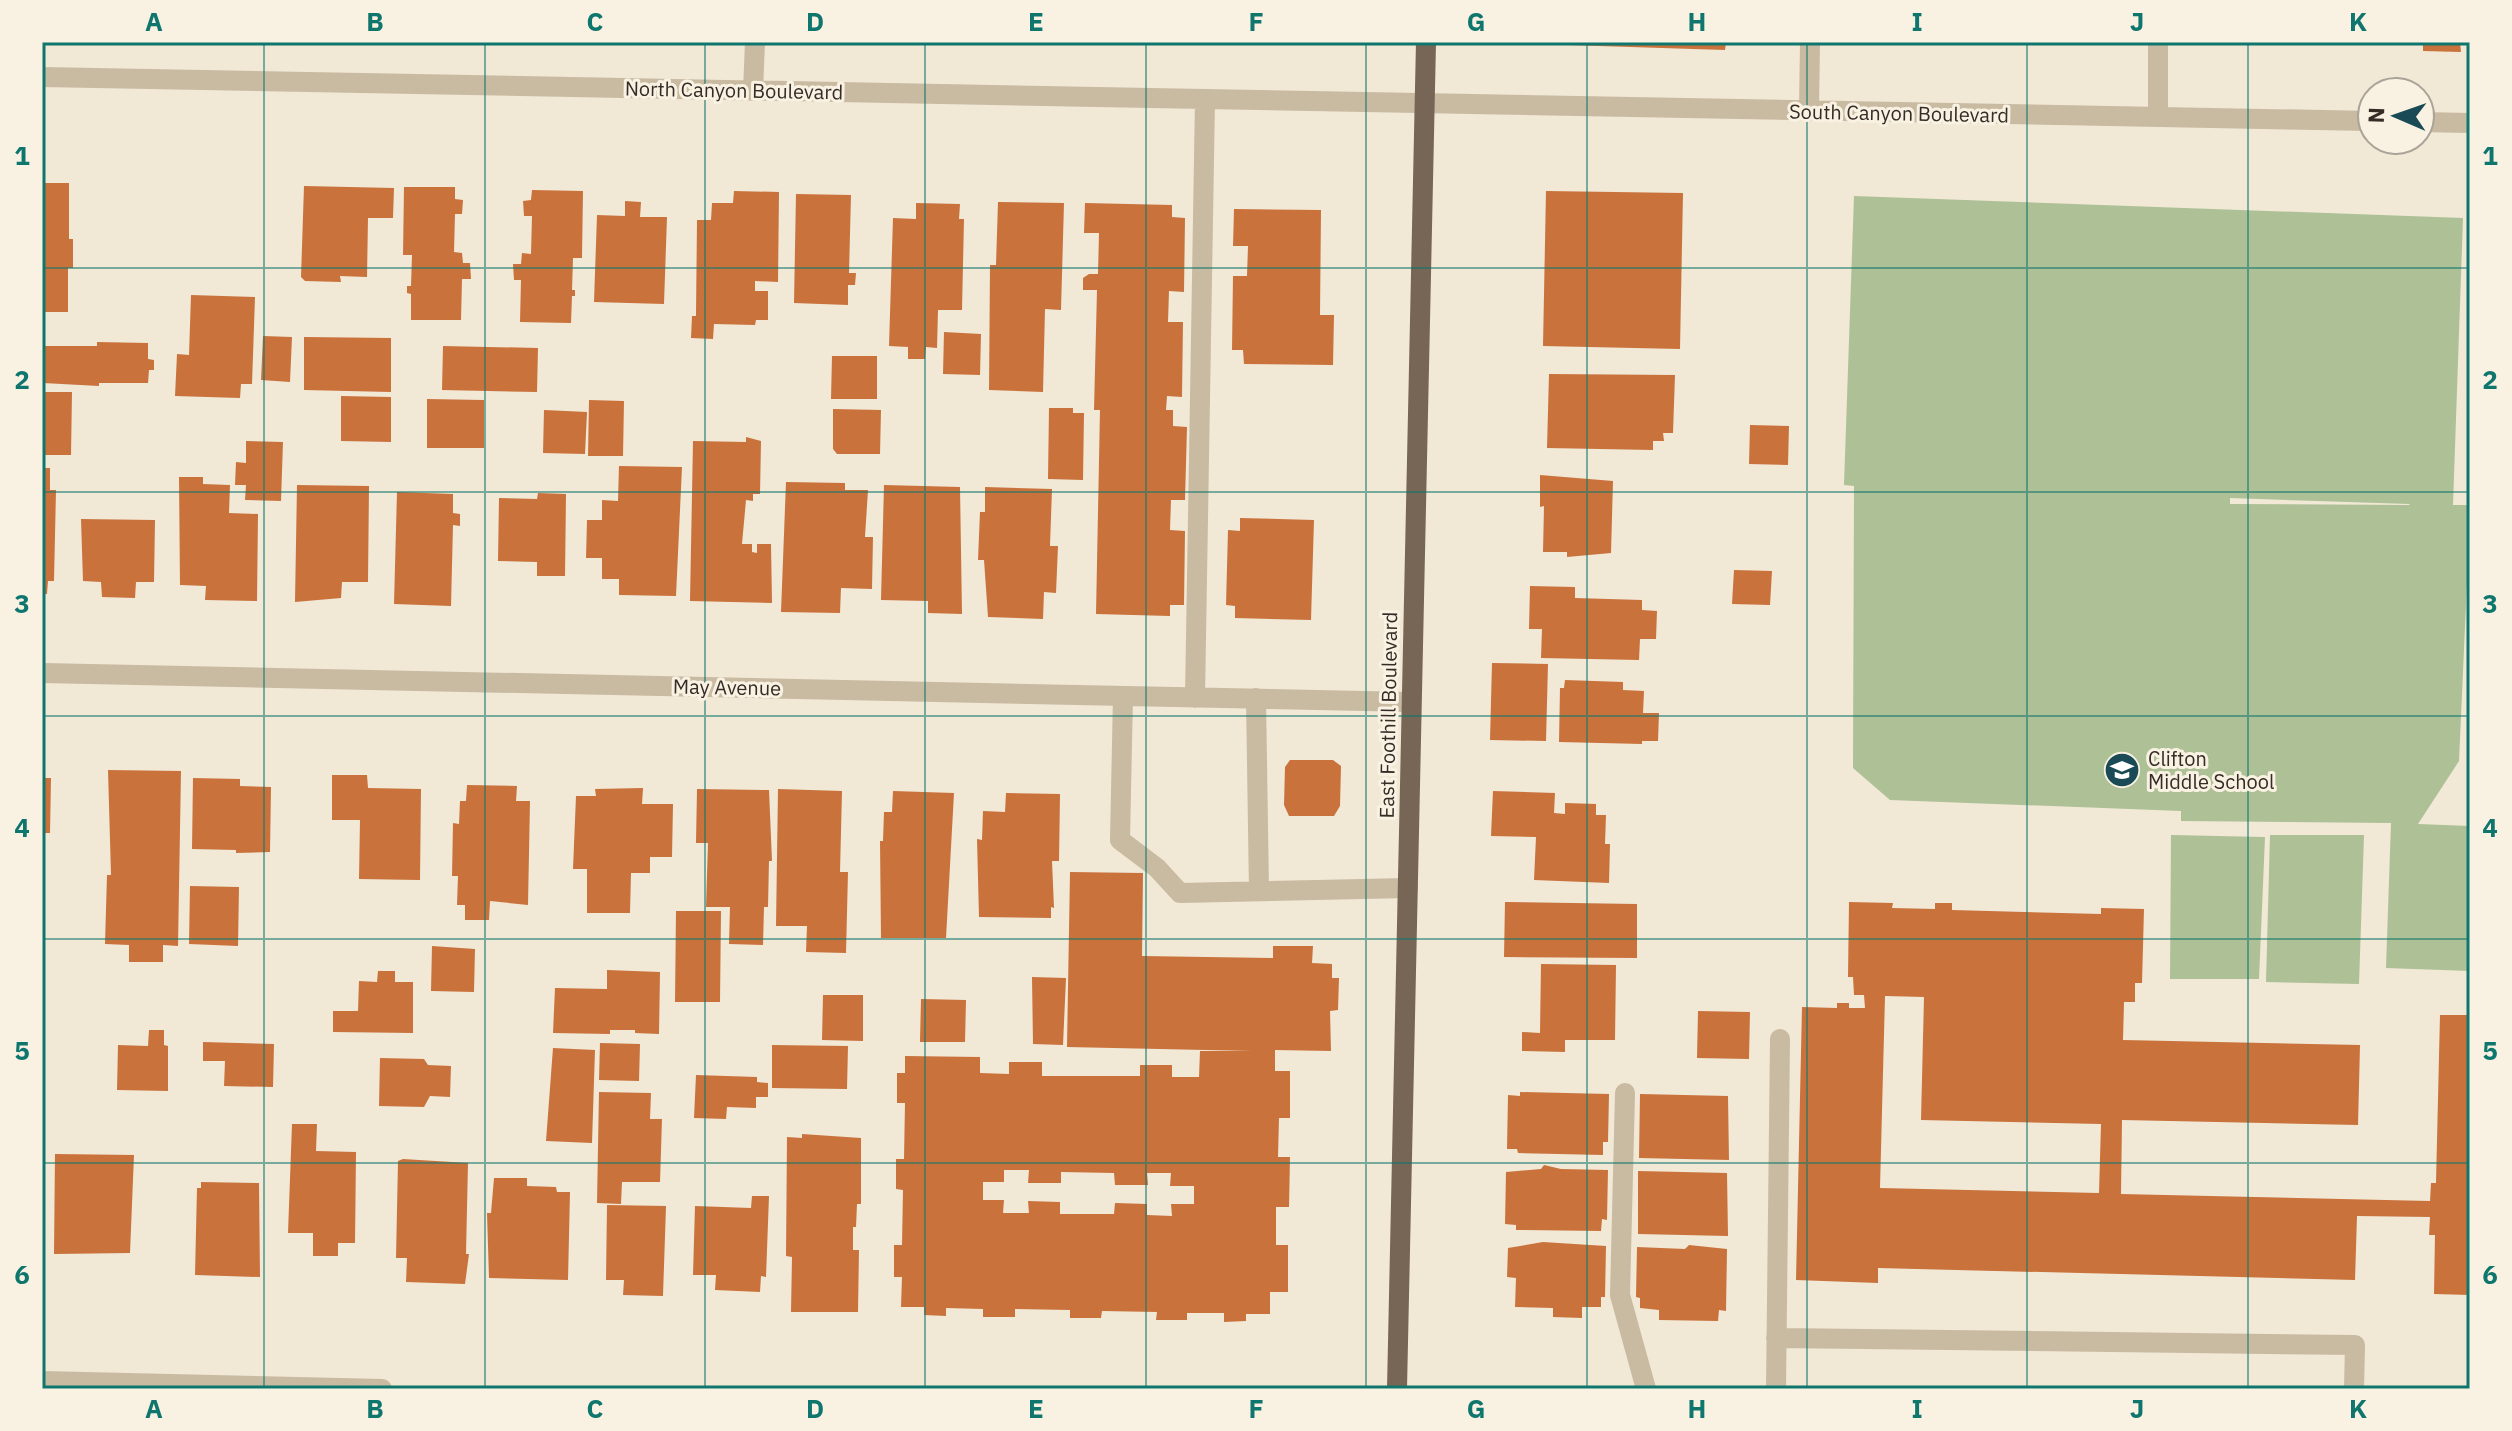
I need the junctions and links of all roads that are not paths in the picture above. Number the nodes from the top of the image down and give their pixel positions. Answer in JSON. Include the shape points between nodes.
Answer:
{"nodes":[{"id":1,"x":755,"y":42,"type":"edge"},
{"id":2,"x":1426,"y":42,"type":"edge"},
{"id":3,"x":1810,"y":42,"type":"edge"},
{"id":4,"x":2158,"y":42,"type":"edge"},
{"id":5,"x":42,"y":77,"type":"edge"},
{"id":6,"x":753,"y":91,"type":"junction"},
{"id":7,"x":1205,"y":99,"type":"junction"},
{"id":8,"x":1425,"y":103,"type":"junction"},
{"id":9,"x":1809,"y":111,"type":"junction"},
{"id":10,"x":2158,"y":117,"type":"junction"},
{"id":11,"x":2356,"y":121,"type":"edge"},
{"id":12,"x":2436,"y":122,"type":"edge"},
{"id":13,"x":2470,"y":123,"type":"edge"},
{"id":14,"x":42,"y":673,"type":"edge"},
{"id":15,"x":1123,"y":696,"type":"junction"},
{"id":16,"x":1195,"y":698,"type":"junction"},
{"id":17,"x":1256,"y":698,"type":"junction"},
{"id":18,"x":1411,"y":702,"type":"junction"},
{"id":19,"x":1408,"y":888,"type":"junction"},
{"id":20,"x":1259,"y":891,"type":"junction"},
{"id":21,"x":1780,"y":1039,"type":"dead end"},
{"id":22,"x":1625,"y":1093,"type":"dead end"},
{"id":23,"x":1776,"y":1338,"type":"junction"},
{"id":24,"x":42,"y":1381,"type":"edge"},
{"id":25,"x":382,"y":1389,"type":"edge"},
{"id":26,"x":1397,"y":1389,"type":"edge"},
{"id":27,"x":1646,"y":1389,"type":"edge"},
{"id":28,"x":1776,"y":1389,"type":"edge"},
{"id":29,"x":2354,"y":1389,"type":"edge"}],
"edges":[{"from":1,"to":6,"type":"street"},
{"from":2,"to":8,"type":"main road","name":"East Foothill Boulevard"},
{"from":3,"to":9,"type":"street"},
{"from":4,"to":10,"type":"street"},
{"from":5,"to":6,"type":"street","name":"North Canyon Boulevard"},
{"from":6,"to":7,"type":"street","name":"North Canyon Boulevard"},
{"from":7,"to":8,"type":"street","name":"North Canyon Boulevard"},
{"from":7,"to":16,"type":"street"},
{"from":8,"to":9,"type":"street","name":"South Canyon Boulevard"},
{"from":8,"to":18,"type":"main road","name":"East Foothill Boulevard"},
{"from":9,"to":10,"type":"street","name":"South Canyon Boulevard"},
{"from":10,"to":11,"type":"street","name":"South Canyon Boulevard"},
{"from":12,"to":13,"type":"street"},
{"from":14,"to":15,"type":"street","name":"May Avenue"},
{"from":15,"to":16,"type":"street","name":"May Avenue"},
{"from":15,"to":20,"type":"street","via":[[1120,840],[1180,893]]},
{"from":16,"to":17,"type":"street","name":"May Avenue"},
{"from":17,"to":18,"type":"street","name":"May Avenue"},
{"from":17,"to":20,"type":"street"},
{"from":18,"to":19,"type":"main road","name":"East Foothill Boulevard"},
{"from":19,"to":20,"type":"street"},
{"from":19,"to":26,"type":"main road","name":"East Foothill Boulevard"},
{"from":21,"to":23,"type":"street"},
{"from":22,"to":27,"type":"street","via":[[1620,1295]]},
{"from":23,"to":28,"type":"street"},
{"from":23,"to":29,"type":"street","via":[[2355,1345]]},
{"from":24,"to":25,"type":"street"}]}
